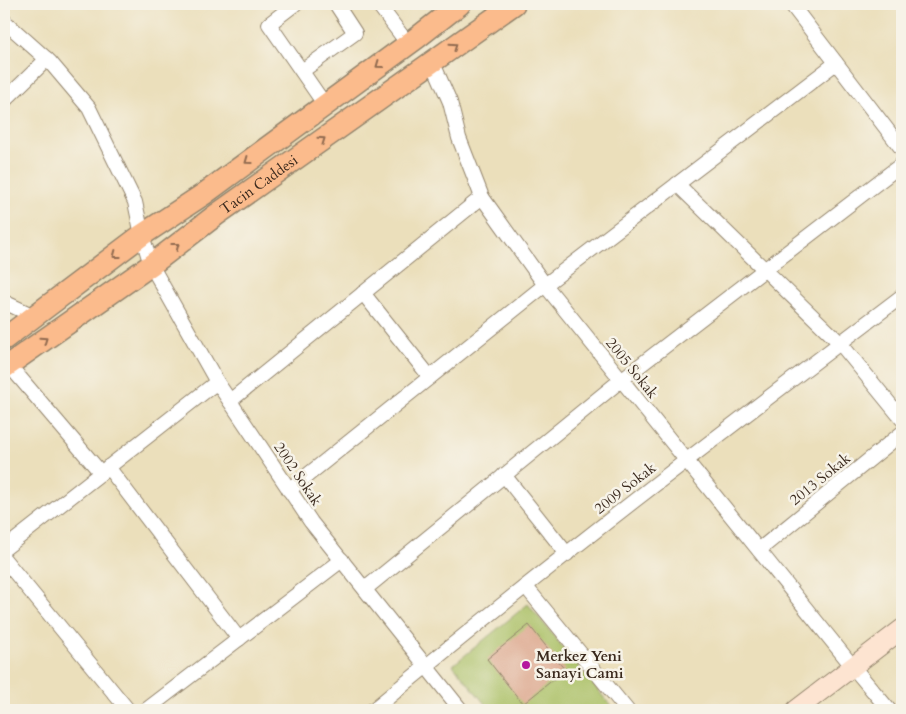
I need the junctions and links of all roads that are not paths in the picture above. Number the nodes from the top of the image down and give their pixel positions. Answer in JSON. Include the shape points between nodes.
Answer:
{"nodes":[{"id":1,"x":295,"y":4,"type":"edge"},
{"id":2,"x":336,"y":4,"type":"edge"},
{"id":3,"x":378,"y":4,"type":"edge"},
{"id":4,"x":460,"y":4,"type":"edge"},
{"id":5,"x":514,"y":4,"type":"edge"},
{"id":6,"x":791,"y":4,"type":"edge"},
{"id":7,"x":4,"y":22,"type":"edge"},
{"id":8,"x":408,"y":44,"type":"junction"},
{"id":9,"x":47,"y":60,"type":"junction"},
{"id":10,"x":432,"y":61,"type":"junction"},
{"id":11,"x":836,"y":63,"type":"junction"},
{"id":12,"x":302,"y":71,"type":"junction"},
{"id":13,"x":4,"y":101,"type":"edge"},
{"id":14,"x":325,"y":105,"type":"junction"},
{"id":15,"x":902,"y":149,"type":"edge"},
{"id":16,"x":902,"y":164,"type":"edge"},
{"id":17,"x":677,"y":184,"type":"junction"},
{"id":18,"x":482,"y":197,"type":"junction"},
{"id":19,"x":142,"y":235,"type":"junction"},
{"id":20,"x":151,"y":264,"type":"junction"},
{"id":21,"x":765,"y":270,"type":"junction"},
{"id":22,"x":545,"y":285,"type":"junction"},
{"id":23,"x":363,"y":294,"type":"junction"},
{"id":24,"x":902,"y":296,"type":"edge"},
{"id":25,"x":4,"y":302,"type":"edge"},
{"id":26,"x":34,"y":316,"type":"junction"},
{"id":27,"x":4,"y":338,"type":"edge"},
{"id":28,"x":840,"y":343,"type":"junction"},
{"id":29,"x":6,"y":367,"type":"edge"},
{"id":30,"x":430,"y":377,"type":"junction"},
{"id":31,"x":621,"y":380,"type":"junction"},
{"id":32,"x":217,"y":382,"type":"junction"},
{"id":33,"x":230,"y":401,"type":"junction"},
{"id":34,"x":902,"y":419,"type":"edge"},
{"id":35,"x":902,"y":433,"type":"edge"},
{"id":36,"x":686,"y":460,"type":"junction"},
{"id":37,"x":105,"y":470,"type":"junction"},
{"id":38,"x":504,"y":475,"type":"junction"},
{"id":39,"x":289,"y":490,"type":"junction"},
{"id":40,"x":6,"y":544,"type":"edge"},
{"id":41,"x":759,"y":550,"type":"junction"},
{"id":42,"x":567,"y":554,"type":"junction"},
{"id":43,"x":4,"y":559,"type":"edge"},
{"id":44,"x":342,"y":560,"type":"junction"},
{"id":45,"x":526,"y":587,"type":"junction"},
{"id":46,"x":365,"y":589,"type":"junction"},
{"id":47,"x":902,"y":629,"type":"edge"},
{"id":48,"x":239,"y":639,"type":"junction"},
{"id":49,"x":426,"y":666,"type":"junction"},
{"id":50,"x":853,"y":667,"type":"junction"},
{"id":51,"x":128,"y":710,"type":"edge"},
{"id":52,"x":146,"y":710,"type":"edge"},
{"id":53,"x":372,"y":710,"type":"edge"},
{"id":54,"x":461,"y":710,"type":"edge"},
{"id":55,"x":627,"y":710,"type":"edge"},
{"id":56,"x":796,"y":710,"type":"edge"},
{"id":57,"x":889,"y":710,"type":"edge"}],
"edges":[{"from":1,"to":12,"type":"street","via":[[269,24]]},
{"from":2,"to":12,"type":"street","via":[[355,33]]},
{"from":3,"to":8,"type":"street"},
{"from":4,"to":8,"type":"main road","name":"Tacin Caddesi"},
{"from":10,"to":5,"type":"main road","name":"Tacin Caddesi","one_way":true},
{"from":6,"to":11,"type":"street"},
{"from":7,"to":9,"type":"street","name":"2002 Sokak"},
{"from":8,"to":14,"type":"main road","name":"Tacin Caddesi","one_way":true},
{"from":9,"to":13,"type":"street"},
{"from":9,"to":19,"type":"street","name":"2002 Sokak","via":[[89,108],[135,202]]},
{"from":10,"to":18,"type":"street","name":"2005 Sokak","via":[[450,102],[459,138]]},
{"from":20,"to":10,"type":"main road","name":"Tacin Caddesi","one_way":true},
{"from":11,"to":15,"type":"street"},
{"from":11,"to":17,"type":"street"},
{"from":12,"to":14,"type":"street"},
{"from":14,"to":19,"type":"main road","name":"Tacin Caddesi","one_way":true},
{"from":16,"to":21,"type":"street"},
{"from":17,"to":21,"type":"street"},
{"from":17,"to":22,"type":"street"},
{"from":18,"to":22,"type":"street","name":"2005 Sokak"},
{"from":18,"to":23,"type":"street"},
{"from":19,"to":20,"type":"street","name":"2002 Sokak"},
{"from":19,"to":26,"type":"main road","name":"Tacin Caddesi","one_way":true},
{"from":29,"to":20,"type":"main road","name":"Tacin Caddesi","one_way":true},
{"from":20,"to":32,"type":"street","name":"2002 Sokak"},
{"from":21,"to":28,"type":"street"},
{"from":21,"to":31,"type":"street"},
{"from":22,"to":30,"type":"street"},
{"from":22,"to":31,"type":"street","name":"2005 Sokak"},
{"from":23,"to":30,"type":"street"},
{"from":23,"to":33,"type":"street"},
{"from":24,"to":28,"type":"street","name":"2009 Sokak"},
{"from":25,"to":26,"type":"street"},
{"from":26,"to":27,"type":"main road","name":"Tacin Caddesi"},
{"from":28,"to":34,"type":"street"},
{"from":28,"to":36,"type":"street","name":"2009 Sokak"},
{"from":29,"to":37,"type":"street"},
{"from":30,"to":39,"type":"street"},
{"from":31,"to":36,"type":"street","name":"2005 Sokak"},
{"from":31,"to":38,"type":"street"},
{"from":32,"to":33,"type":"street","name":"2002 Sokak"},
{"from":32,"to":37,"type":"street"},
{"from":33,"to":39,"type":"street","name":"2002 Sokak"},
{"from":35,"to":41,"type":"street","name":"2013 Sokak"},
{"from":36,"to":41,"type":"street","name":"2005 Sokak"},
{"from":36,"to":42,"type":"street","name":"2009 Sokak"},
{"from":37,"to":40,"type":"street"},
{"from":37,"to":48,"type":"street"},
{"from":38,"to":42,"type":"street"},
{"from":38,"to":46,"type":"street"},
{"from":39,"to":44,"type":"street","name":"2002 Sokak"},
{"from":41,"to":50,"type":"street","name":"2005 Sokak"},
{"from":42,"to":45,"type":"street","name":"2009 Sokak"},
{"from":43,"to":51,"type":"street"},
{"from":44,"to":46,"type":"street","name":"2002 Sokak"},
{"from":44,"to":48,"type":"street"},
{"from":45,"to":49,"type":"street","name":"2009 Sokak"},
{"from":45,"to":55,"type":"street"},
{"from":46,"to":49,"type":"street","name":"2002 Sokak"},
{"from":47,"to":50,"type":"street"},
{"from":48,"to":52,"type":"street"},
{"from":49,"to":53,"type":"street","name":"2009 Sokak"},
{"from":49,"to":54,"type":"street","name":"2002 Sokak"},
{"from":50,"to":56,"type":"street"},
{"from":50,"to":57,"type":"street","name":"2005 Sokak"}]}
